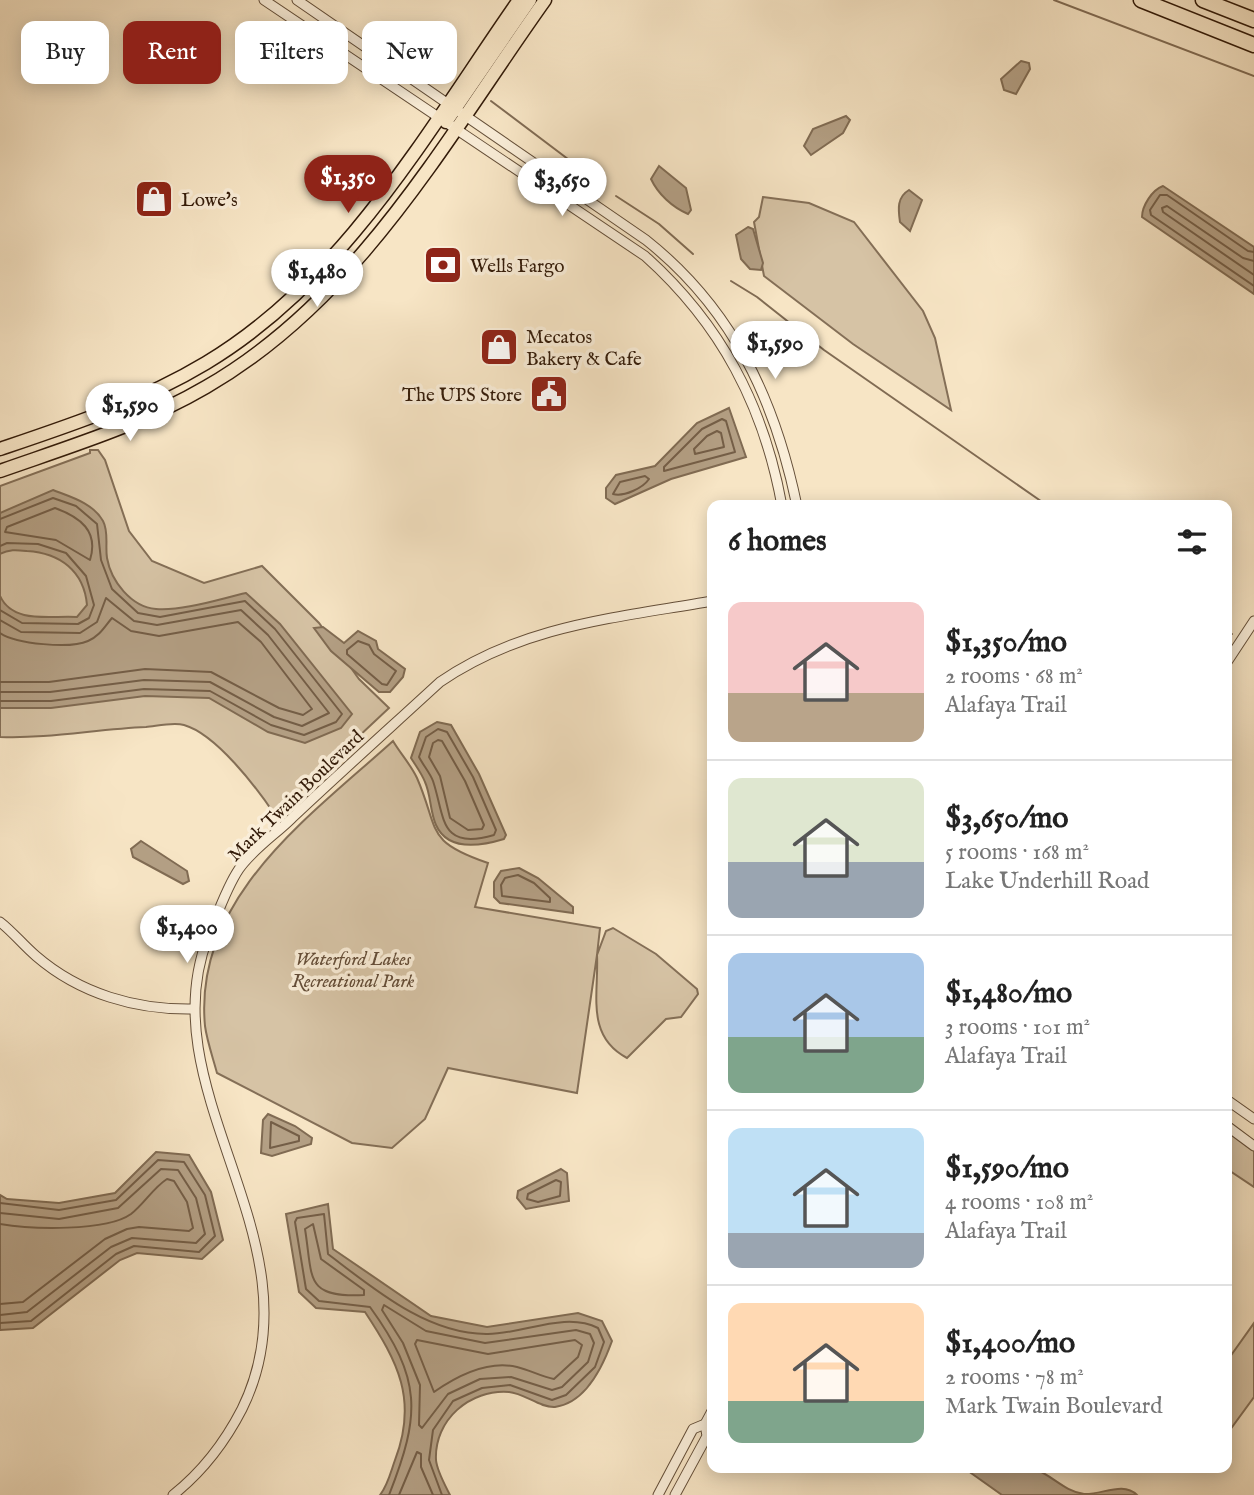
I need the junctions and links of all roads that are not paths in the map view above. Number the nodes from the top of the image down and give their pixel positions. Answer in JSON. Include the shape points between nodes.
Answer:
{"nodes":[{"id":1,"x":264,"y":0,"type":"edge"},
{"id":2,"x":297,"y":0,"type":"edge"},
{"id":3,"x":519,"y":0,"type":"edge"},
{"id":4,"x":530,"y":0,"type":"edge"},
{"id":5,"x":545,"y":0,"type":"edge"},
{"id":6,"x":1141,"y":0,"type":"edge"},
{"id":7,"x":1203,"y":0,"type":"edge"},
{"id":8,"x":1254,"y":20,"type":"edge"},
{"id":9,"x":1254,"y":45,"type":"edge"},
{"id":10,"x":455,"y":109,"type":"junction"},
{"id":11,"x":446,"y":122,"type":"junction"},
{"id":12,"x":300,"y":292,"type":"junction"},
{"id":13,"x":293,"y":324,"type":"junction"},
{"id":14,"x":0,"y":449,"type":"edge"},
{"id":15,"x":0,"y":471,"type":"edge"},
{"id":16,"x":781,"y":500,"type":"edge"},
{"id":17,"x":796,"y":500,"type":"edge"},
{"id":18,"x":707,"y":602,"type":"edge"},
{"id":19,"x":1254,"y":621,"type":"edge"},
{"id":20,"x":1232,"y":654,"type":"edge"},
{"id":21,"x":0,"y":922,"type":"edge"},
{"id":22,"x":193,"y":1009,"type":"junction"},
{"id":23,"x":1232,"y":1104,"type":"edge"},
{"id":24,"x":1254,"y":1119,"type":"edge"},
{"id":25,"x":1232,"y":1130,"type":"edge"},
{"id":26,"x":1254,"y":1146,"type":"edge"},
{"id":27,"x":707,"y":1420,"type":"edge"},
{"id":28,"x":705,"y":1424,"type":"junction"},
{"id":29,"x":173,"y":1495,"type":"edge"},
{"id":30,"x":658,"y":1495,"type":"edge"},
{"id":31,"x":675,"y":1495,"type":"edge"}],
"edges":[{"from":1,"to":11,"type":"street"},
{"from":2,"to":10,"type":"street"},
{"from":3,"to":10,"type":"main road"},
{"from":4,"to":10,"type":"main road"},
{"from":5,"to":10,"type":"main road"},
{"from":6,"to":9,"type":"highway"},
{"from":7,"to":8,"type":"highway"},
{"from":10,"to":11,"type":"main road"},
{"from":10,"to":11,"type":"main road"},
{"from":10,"to":17,"type":"street","via":[[646,240],[694,284],[750,362],[786,451]]},
{"from":11,"to":12,"type":"main road"},
{"from":11,"to":13,"type":"main road","via":[[361,259]]},
{"from":11,"to":16,"type":"street","via":[[645,256],[681,293],[737,368],[773,458]]},
{"from":12,"to":13,"type":"main road","via":[[301,306]]},
{"from":12,"to":14,"type":"main road","via":[[233,345],[172,382],[108,412]]},
{"from":13,"to":15,"type":"main road","via":[[237,367],[162,411]]},
{"from":18,"to":22,"type":"street","name":"Mark Twain Boulevard","via":[[543,632],[503,646],[440,682],[239,869],[207,940]]},
{"from":19,"to":20,"type":"street"},
{"from":21,"to":22,"type":"street","via":[[36,956],[95,992],[155,1010]]},
{"from":22,"to":29,"type":"street","name":"Mark Twain Boulevard","via":[[198,1052],[256,1236],[265,1309],[260,1358],[243,1405],[209,1460]]},
{"from":23,"to":24,"type":"street"},
{"from":25,"to":26,"type":"street"},
{"from":27,"to":28,"type":"street"},
{"from":28,"to":30,"type":"street","via":[[693,1429]]},
{"from":28,"to":31,"type":"street","via":[[707,1436]]}]}
